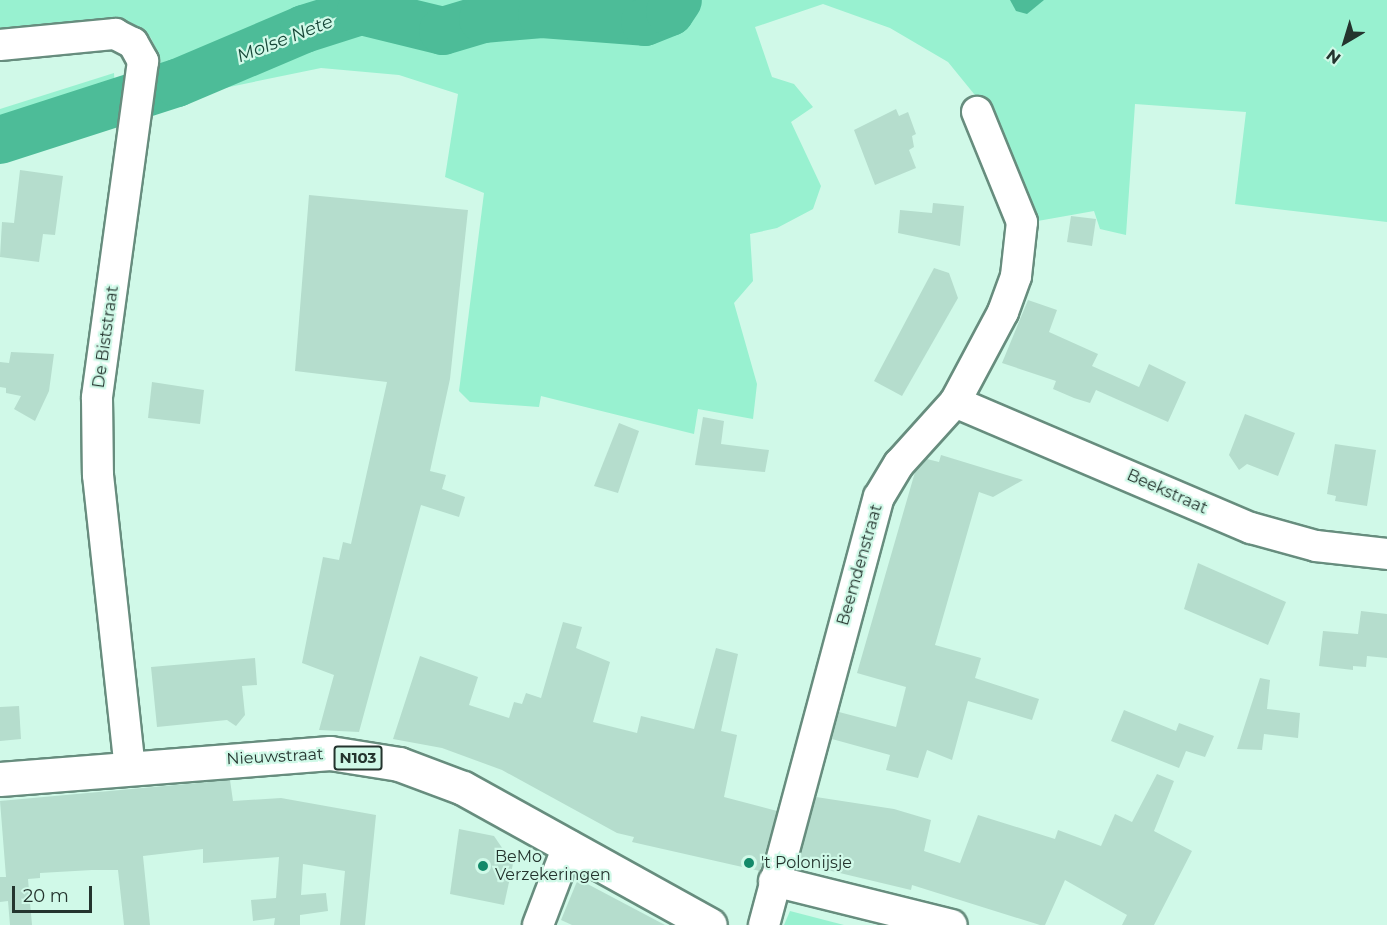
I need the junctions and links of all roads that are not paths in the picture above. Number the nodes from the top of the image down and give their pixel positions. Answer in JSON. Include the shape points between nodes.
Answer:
{"nodes":[{"id":1,"x":0,"y":45,"type":"edge"},
{"id":2,"x":977,"y":112,"type":"dead end"},
{"id":3,"x":955,"y":402,"type":"junction"},
{"id":4,"x":1387,"y":554,"type":"edge"},
{"id":5,"x":130,"y":769,"type":"junction"},
{"id":6,"x":0,"y":779,"type":"edge"},
{"id":7,"x":568,"y":846,"type":"junction"},
{"id":8,"x":774,"y":880,"type":"junction"},
{"id":9,"x":538,"y":925,"type":"edge"},
{"id":10,"x":710,"y":925,"type":"edge"},
{"id":11,"x":764,"y":925,"type":"edge"},
{"id":12,"x":952,"y":925,"type":"edge"}],
"edges":[{"from":1,"to":5,"type":"street","name":"De Biststraat","via":[[115,34],[132,43],[143,61],[97,398],[98,475]]},
{"from":2,"to":3,"type":"street","name":"Beemdenstraat","via":[[1022,222],[1016,276],[1006,303]]},
{"from":3,"to":4,"type":"street","name":"Beekstraat","via":[[1251,528],[1316,546]]},
{"from":3,"to":8,"type":"street","name":"Beemdenstraat","via":[[899,464],[879,497]]},
{"from":5,"to":6,"type":"main road","name":"Nieuwstraat","number":"N103"},
{"from":5,"to":7,"type":"main road","name":"Nieuwstraat","number":"N103","via":[[330,753],[399,764],[463,788]]},
{"from":7,"to":9,"type":"street"},
{"from":7,"to":10,"type":"main road","number":"N103"},
{"from":8,"to":11,"type":"street","name":"Beemdenstraat"},
{"from":8,"to":12,"type":"street"}]}
